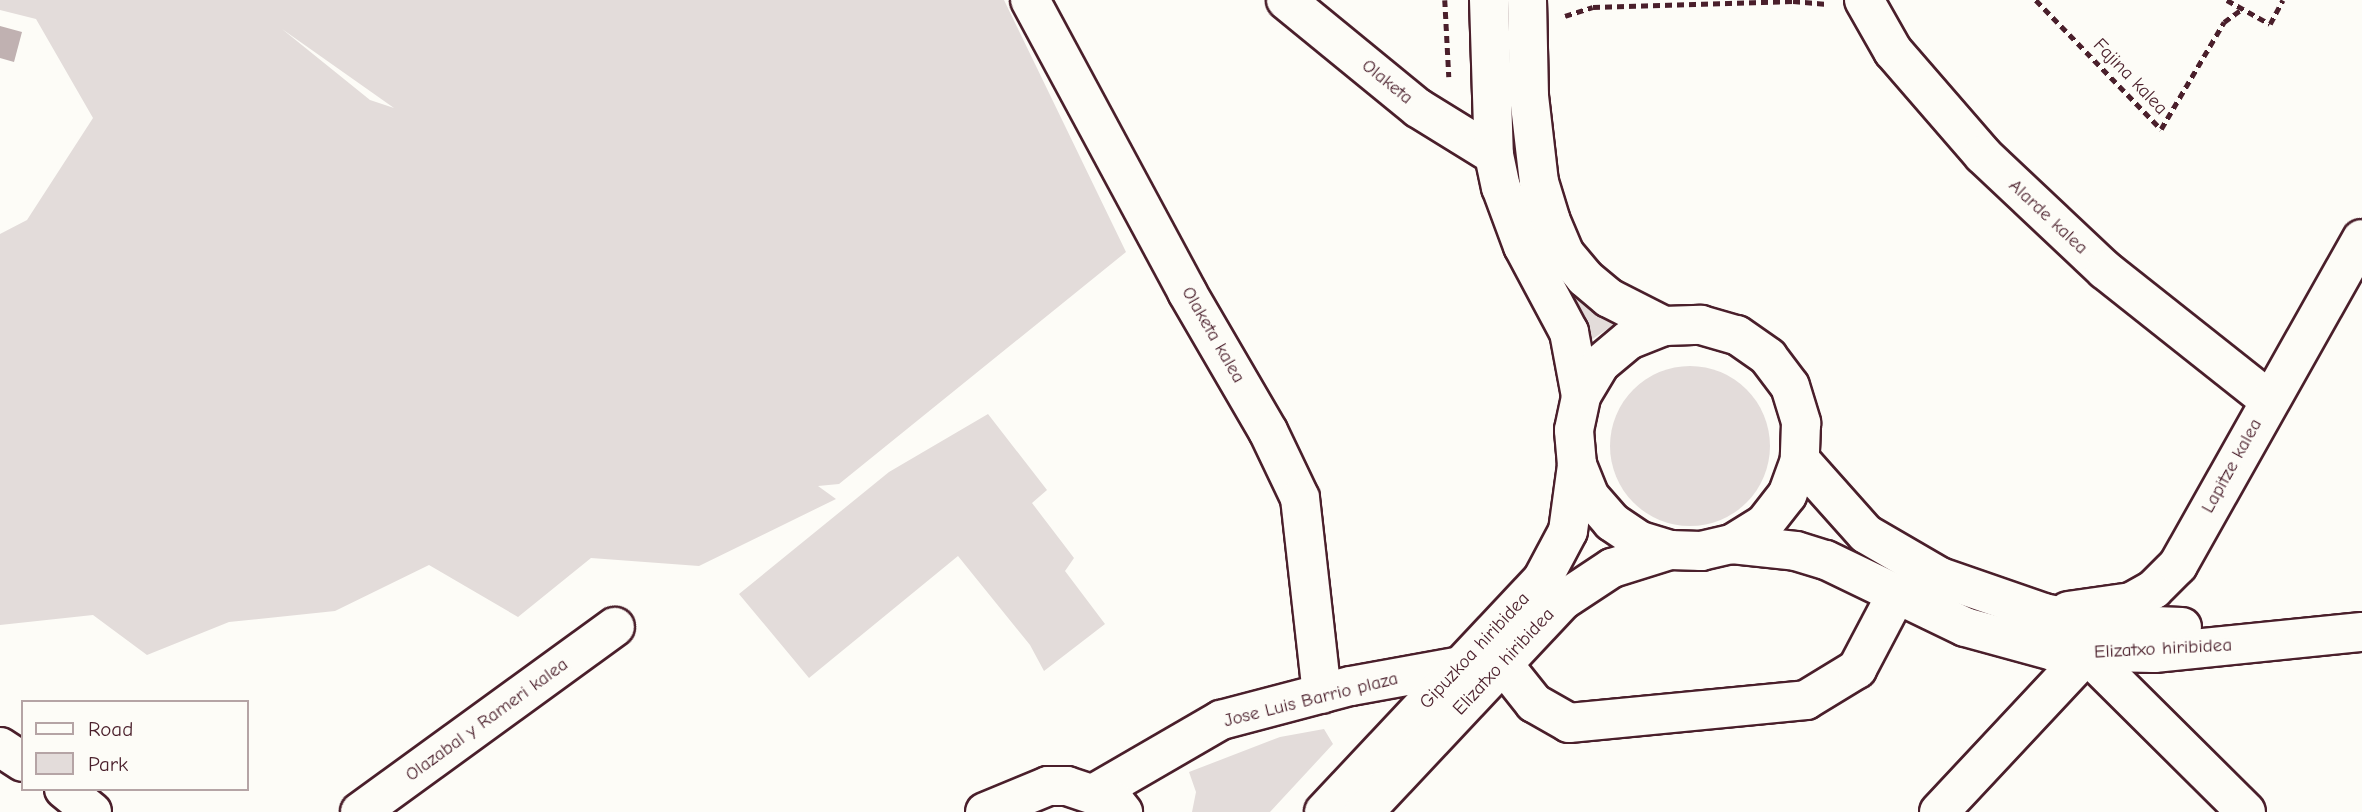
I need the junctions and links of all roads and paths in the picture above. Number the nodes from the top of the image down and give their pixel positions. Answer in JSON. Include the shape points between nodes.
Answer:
{"nodes":[{"id":1,"x":1030,"y":0,"type":"edge"},
{"id":2,"x":1286,"y":0,"type":"edge"},
{"id":3,"x":1446,"y":0,"type":"edge"},
{"id":4,"x":1489,"y":0,"type":"edge"},
{"id":5,"x":2036,"y":0,"type":"edge"},
{"id":6,"x":2227,"y":0,"type":"edge"},
{"id":7,"x":2283,"y":0,"type":"edge"},
{"id":8,"x":1858,"y":2,"type":"edge"},
{"id":9,"x":2242,"y":9,"type":"junction"},
{"id":10,"x":1536,"y":11,"type":"edge"},
{"id":11,"x":1452,"y":133,"type":"junction"},
{"id":12,"x":1494,"y":155,"type":"junction"},
{"id":13,"x":2362,"y":239,"type":"edge"},
{"id":14,"x":1664,"y":326,"type":"junction"},
{"id":15,"x":1581,"y":396,"type":"junction"},
{"id":16,"x":2268,"y":399,"type":"junction"},
{"id":17,"x":1800,"y":460,"type":"junction"},
{"id":18,"x":1577,"y":465,"type":"junction"},
{"id":19,"x":1731,"y":544,"type":"junction"},
{"id":20,"x":1670,"y":551,"type":"junction"},
{"id":21,"x":1896,"y":596,"type":"junction"},
{"id":22,"x":2362,"y":608,"type":"edge"},
{"id":23,"x":2044,"y":613,"type":"junction"},
{"id":24,"x":615,"y":627,"type":"dead end"},
{"id":25,"x":2362,"y":632,"type":"edge"},
{"id":26,"x":2087,"y":654,"type":"junction"},
{"id":27,"x":1503,"y":664,"type":"junction"},
{"id":28,"x":1461,"y":666,"type":"junction"},
{"id":29,"x":1322,"y":694,"type":"junction"},
{"id":30,"x":0,"y":747,"type":"edge"},
{"id":31,"x":21,"y":761,"type":"edge"},
{"id":32,"x":66,"y":791,"type":"edge"},
{"id":33,"x":1109,"y":802,"type":"edge"},
{"id":34,"x":92,"y":812,"type":"edge"},
{"id":35,"x":360,"y":812,"type":"edge"},
{"id":36,"x":985,"y":812,"type":"edge"},
{"id":37,"x":1324,"y":812,"type":"edge"},
{"id":38,"x":1364,"y":812,"type":"edge"},
{"id":39,"x":1939,"y":812,"type":"edge"},
{"id":40,"x":2246,"y":812,"type":"edge"}],
"edges":[{"from":1,"to":29,"type":"street","name":"Olaketa kalea","via":[[1187,292],[1268,430],[1300,498]]},
{"from":2,"to":11,"type":"street","name":"Olaketa"},
{"from":3,"to":11,"type":"path"},
{"from":4,"to":12,"type":"street"},
{"from":5,"to":9,"type":"path","name":"Fajina kalea","via":[[2161,129],[2224,22]]},
{"from":6,"to":9,"type":"path"},
{"from":7,"to":9,"type":"path","via":[[2270,24]]},
{"from":8,"to":10,"type":"path","via":[[1593,7],[1573,11],[1554,23]]},
{"from":8,"to":16,"type":"street","name":"Alarde kalea","via":[[1893,51],[1983,155],[2105,270]]},
{"from":10,"to":14,"type":"street","via":[[1529,96],[1539,183],[1565,254],[1609,298]]},
{"from":11,"to":12,"type":"street","name":"Olaketa"},
{"from":12,"to":15,"type":"street","via":[[1523,246],[1569,332]]},
{"from":13,"to":16,"type":"street","name":"Lapitze kalea"},
{"from":14,"to":15,"type":"street","name":"Elizatxo hiribidea","via":[[1629,340],[1600,365]]},
{"from":14,"to":17,"type":"street","name":"Elizatxo hiribidea","via":[[1701,325],[1737,335],[1768,357],[1790,386],[1801,423]]},
{"from":15,"to":18,"type":"street","name":"Elizatxo hiribidea","via":[[1574,430]]},
{"from":16,"to":23,"type":"street","name":"Lapitze kalea","via":[[2166,579],[2131,602],[2104,609]]},
{"from":17,"to":19,"type":"street","name":"Elizatxo hiribidea","via":[[1787,495],[1764,524]]},
{"from":17,"to":23,"type":"street","name":"Elizatxo hiribidea","via":[[1847,518],[1891,552],[1940,577]]},
{"from":18,"to":20,"type":"street","name":"Elizatxo hiribidea","via":[[1590,497],[1612,523],[1640,541]]},
{"from":18,"to":28,"type":"street","name":"Gipuzkoa hiribidea","via":[[1574,509],[1557,556],[1542,580]]},
{"from":19,"to":20,"type":"street","name":"Elizatxo hiribidea","via":[[1701,551]]},
{"from":19,"to":21,"type":"street","name":"Elizatxo hiribidea","via":[[1764,545],[1826,559]]},
{"from":20,"to":27,"type":"street","name":"Elizatxo hiribidea","via":[[1640,557],[1585,583]]},
{"from":21,"to":26,"type":"street","name":"Elizatxo hiribidea","via":[[1988,636]]},
{"from":21,"to":27,"type":"street","via":[[1857,669],[1806,700],[1569,723],[1534,703]]},
{"from":22,"to":23,"type":"street","name":"Elizatxo hiribidea","via":[[2153,629]]},
{"from":24,"to":35,"type":"street","name":"Olazabal y Rameri kalea"},
{"from":25,"to":26,"type":"street","name":"Elizatxo hiribidea","via":[[2154,653]]},
{"from":26,"to":39,"type":"street"},
{"from":26,"to":40,"type":"street"},
{"from":27,"to":38,"type":"street","name":"Elizatxo hiribidea"},
{"from":28,"to":29,"type":"street","name":"Jose Luis Barrio plaza"},
{"from":28,"to":37,"type":"street","name":"Gipuzkoa hiribidea"},
{"from":29,"to":33,"type":"street","name":"Jose Luis Barrio plaza","via":[[1221,720]]},
{"from":30,"to":31,"type":"street"},
{"from":32,"to":34,"type":"street"},
{"from":33,"to":36,"type":"street","via":[[1048,786]]}]}
